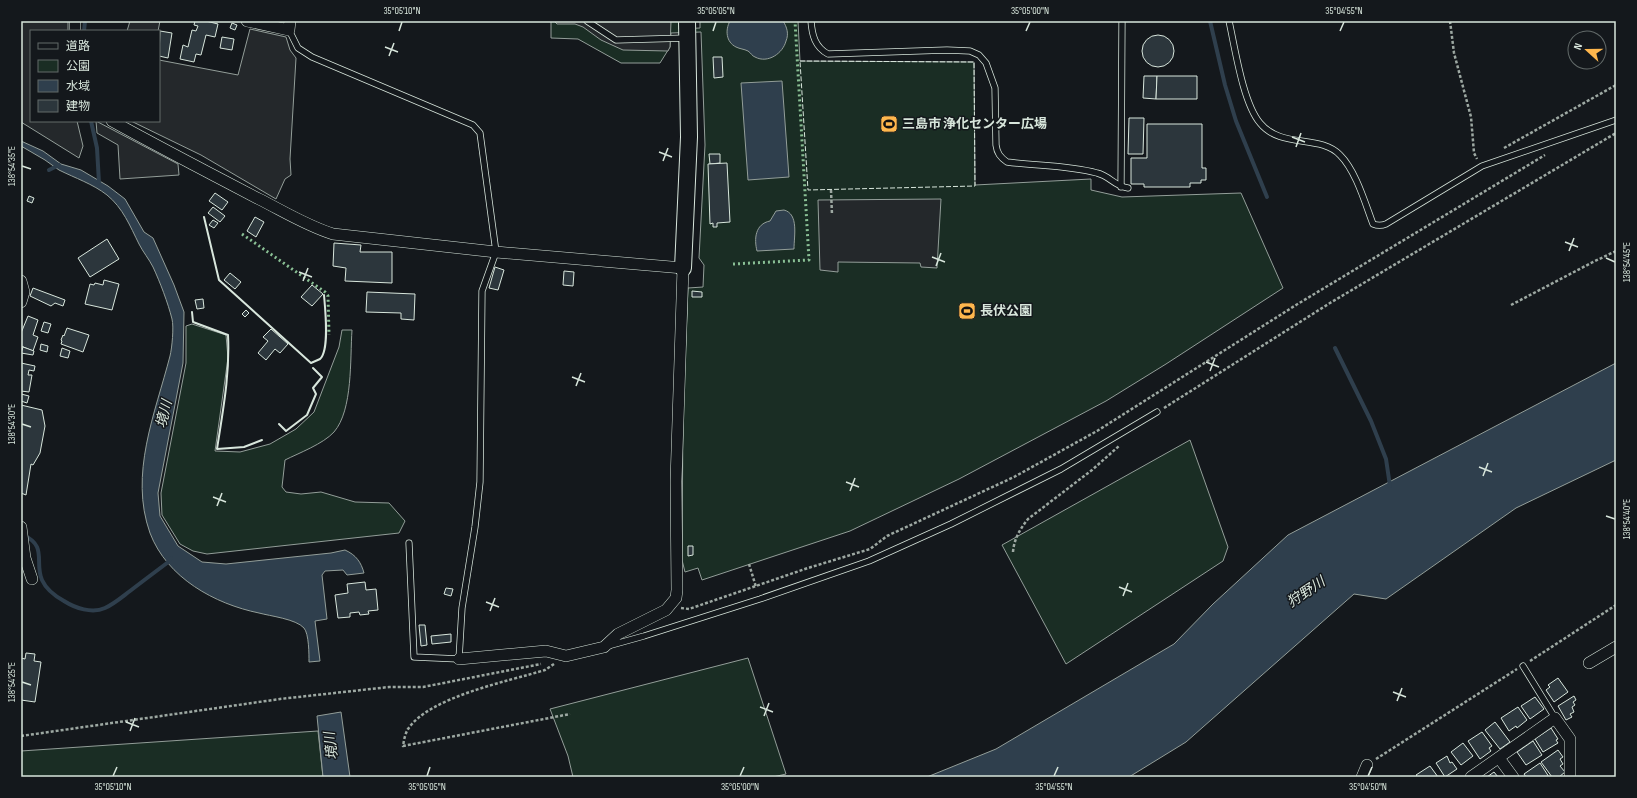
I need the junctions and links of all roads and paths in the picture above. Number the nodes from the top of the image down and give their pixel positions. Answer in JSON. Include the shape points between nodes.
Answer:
{"nodes":[{"id":1,"x":247,"y":21,"type":"edge"},
{"id":2,"x":587,"y":21,"type":"edge"},
{"id":3,"x":687,"y":21,"type":"edge"},
{"id":4,"x":811,"y":21,"type":"edge"},
{"id":5,"x":1122,"y":21,"type":"edge"},
{"id":6,"x":1229,"y":21,"type":"edge"},
{"id":7,"x":1450,"y":21,"type":"edge"},
{"id":8,"x":290,"y":26,"type":"edge"},
{"id":9,"x":687,"y":38,"type":"junction"},
{"id":10,"x":1616,"y":85,"type":"edge"},
{"id":11,"x":1616,"y":120,"type":"edge"},
{"id":12,"x":114,"y":122,"type":"edge"},
{"id":13,"x":1616,"y":133,"type":"edge"},
{"id":14,"x":1500,"y":150,"type":"dead end"},
{"id":15,"x":1546,"y":154,"type":"dead end"},
{"id":16,"x":1482,"y":166,"type":"junction"},
{"id":17,"x":1121,"y":187,"type":"junction"},
{"id":18,"x":1128,"y":188,"type":"dead end"},
{"id":19,"x":831,"y":190,"type":"dead end"},
{"id":20,"x":832,"y":215,"type":"dead end"},
{"id":21,"x":1616,"y":251,"type":"edge"},
{"id":22,"x":496,"y":252,"type":"junction"},
{"id":23,"x":683,"y":268,"type":"junction"},
{"id":24,"x":21,"y":281,"type":"edge"},
{"id":25,"x":21,"y":302,"type":"edge"},
{"id":26,"x":1511,"y":305,"type":"dead end"},
{"id":27,"x":1157,"y":412,"type":"joint"},
{"id":28,"x":1122,"y":443,"type":"dead end"},
{"id":29,"x":21,"y":527,"type":"edge"},
{"id":30,"x":409,"y":543,"type":"dead end"},
{"id":31,"x":1013,"y":552,"type":"dead end"},
{"id":32,"x":749,"y":564,"type":"dead end"},
{"id":33,"x":32,"y":579,"type":"dead end"},
{"id":34,"x":756,"y":586,"type":"junction"},
{"id":35,"x":760,"y":600,"type":"junction"},
{"id":36,"x":672,"y":603,"type":"junction"},
{"id":37,"x":1616,"y":605,"type":"edge"},
{"id":38,"x":604,"y":647,"type":"junction"},
{"id":39,"x":1616,"y":647,"type":"edge"},
{"id":40,"x":566,"y":656,"type":"junction"},
{"id":41,"x":458,"y":659,"type":"junction"},
{"id":42,"x":1589,"y":662,"type":"dead end"},
{"id":43,"x":1523,"y":666,"type":"junction"},
{"id":44,"x":570,"y":714,"type":"dead end"},
{"id":45,"x":1555,"y":718,"type":"junction"},
{"id":46,"x":21,"y":736,"type":"edge"},
{"id":47,"x":1499,"y":758,"type":"junction"},
{"id":48,"x":1367,"y":765,"type":"joint"},
{"id":49,"x":1362,"y":777,"type":"edge"},
{"id":50,"x":1471,"y":777,"type":"edge"},
{"id":51,"x":1513,"y":777,"type":"edge"},
{"id":52,"x":1570,"y":777,"type":"edge"}],
"edges":[{"from":1,"to":8,"type":"street"},
{"from":2,"to":9,"type":"lane","via":[[616,40]]},
{"from":3,"to":9,"type":"street"},
{"from":4,"to":17,"type":"lane","via":[[816,43],[828,54],[947,50],[970,51],[979,55],[986,63],[995,88],[996,145],[997,153],[1002,158],[1007,162],[1069,167],[1099,174]]},
{"from":5,"to":17,"type":"lane"},
{"from":6,"to":16,"type":"lane","via":[[1246,94],[1256,117],[1273,133],[1290,140],[1315,143],[1340,154],[1353,174],[1373,224],[1386,224]]},
{"from":7,"to":16,"type":"path","via":[[1454,54],[1471,117],[1474,153]]},
{"from":8,"to":22,"type":"lane","via":[[298,48],[312,57],[473,125],[480,133]]},
{"from":9,"to":23,"type":"street","via":[[690,136]]},
{"from":10,"to":14,"type":"path"},
{"from":11,"to":16,"type":"lane"},
{"from":12,"to":22,"type":"street","via":[[180,159],[321,230],[333,234]]},
{"from":13,"to":27,"type":"path","via":[[1330,303]]},
{"from":15,"to":34,"type":"path","via":[[1296,305],[1097,431],[1028,469],[887,536],[870,549]]},
{"from":17,"to":18,"type":"lane"},
{"from":19,"to":20,"type":"path"},
{"from":21,"to":26,"type":"path"},
{"from":22,"to":23,"type":"street"},
{"from":22,"to":41,"type":"lane","via":[[482,291],[480,471]]},
{"from":23,"to":36,"type":"street","via":[[676,481],[677,590]]},
{"from":24,"to":25,"type":"street","via":[[24,292]]},
{"from":27,"to":35,"type":"lane","via":[[1061,469],[951,524],[869,561]]},
{"from":28,"to":31,"type":"path","via":[[1092,470],[1028,519],[1021,527]]},
{"from":29,"to":33,"type":"street","via":[[25,558]]},
{"from":30,"to":41,"type":"lane","via":[[414,657]]},
{"from":32,"to":34,"type":"path"},
{"from":34,"to":35,"type":"path"},
{"from":34,"to":36,"type":"path","via":[[689,609]]},
{"from":35,"to":38,"type":"lane"},
{"from":36,"to":38,"type":"street","via":[[666,610],[618,634]]},
{"from":37,"to":43,"type":"path"},
{"from":38,"to":40,"type":"street"},
{"from":39,"to":42,"type":"street"},
{"from":40,"to":41,"type":"street","via":[[546,651]]},
{"from":40,"to":44,"type":"path","via":[[545,670],[457,696],[426,712],[409,727],[403,746]]},
{"from":40,"to":46,"type":"path","via":[[533,666],[423,687],[389,687],[280,699]]},
{"from":43,"to":45,"type":"lane"},
{"from":43,"to":48,"type":"path"},
{"from":45,"to":47,"type":"street"},
{"from":45,"to":52,"type":"street","via":[[1570,739]]},
{"from":47,"to":50,"type":"street"},
{"from":47,"to":51,"type":"street"},
{"from":48,"to":49,"type":"street"}]}
